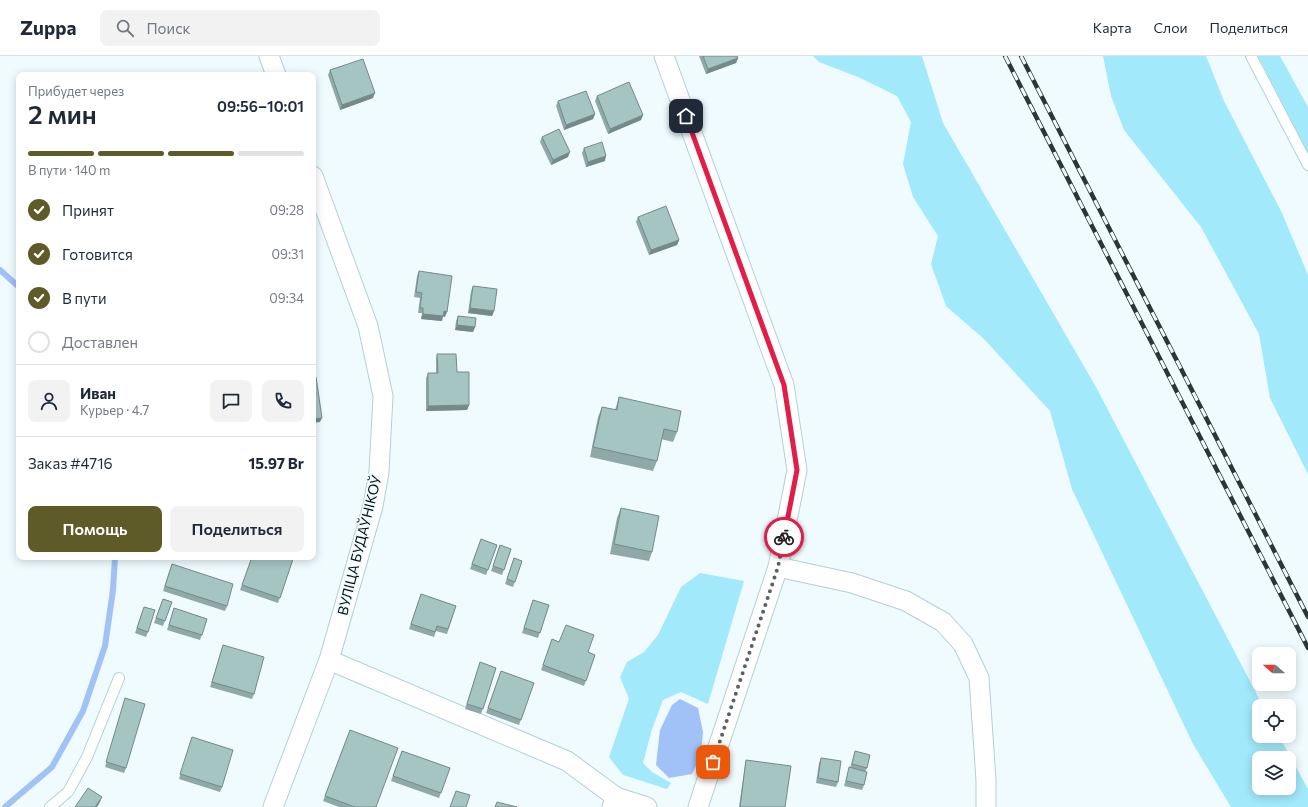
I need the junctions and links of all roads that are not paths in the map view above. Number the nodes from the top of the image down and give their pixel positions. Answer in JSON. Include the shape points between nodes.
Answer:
{"nodes":[{"id":1,"x":269,"y":56,"type":"edge"},
{"id":2,"x":664,"y":56,"type":"edge"},
{"id":3,"x":1251,"y":56,"type":"edge"},
{"id":4,"x":275,"y":72,"type":"edge"},
{"id":5,"x":1308,"y":165,"type":"edge"},
{"id":6,"x":316,"y":184,"type":"edge"},
{"id":7,"x":778,"y":567,"type":"junction"},
{"id":8,"x":329,"y":660,"type":"junction"},
{"id":9,"x":119,"y":678,"type":"dead end"},
{"id":10,"x":614,"y":802,"type":"edge"},
{"id":11,"x":50,"y":807,"type":"edge"},
{"id":12,"x":273,"y":807,"type":"edge"},
{"id":13,"x":647,"y":807,"type":"edge"},
{"id":14,"x":698,"y":807,"type":"edge"},
{"id":15,"x":986,"y":807,"type":"edge"}],
"edges":[{"from":1,"to":4,"type":"street"},
{"from":2,"to":7,"type":"street","via":[[784,385],[797,470]]},
{"from":3,"to":5,"type":"lane"},
{"from":6,"to":8,"type":"street","name":"ВУЛІЦА БУДАЎНІКОЎ","via":[[368,326],[383,396],[379,472]]},
{"from":7,"to":14,"type":"street"},
{"from":7,"to":15,"type":"street","via":[[852,583],[906,602],[943,622],[963,644],[979,678]]},
{"from":8,"to":10,"type":"street","via":[[567,761]]},
{"from":8,"to":12,"type":"street","name":"ВУЛІЦА БУДАЎНІКОЎ"},
{"from":9,"to":11,"type":"lane","via":[[68,792]]},
{"from":10,"to":13,"type":"street"}]}
